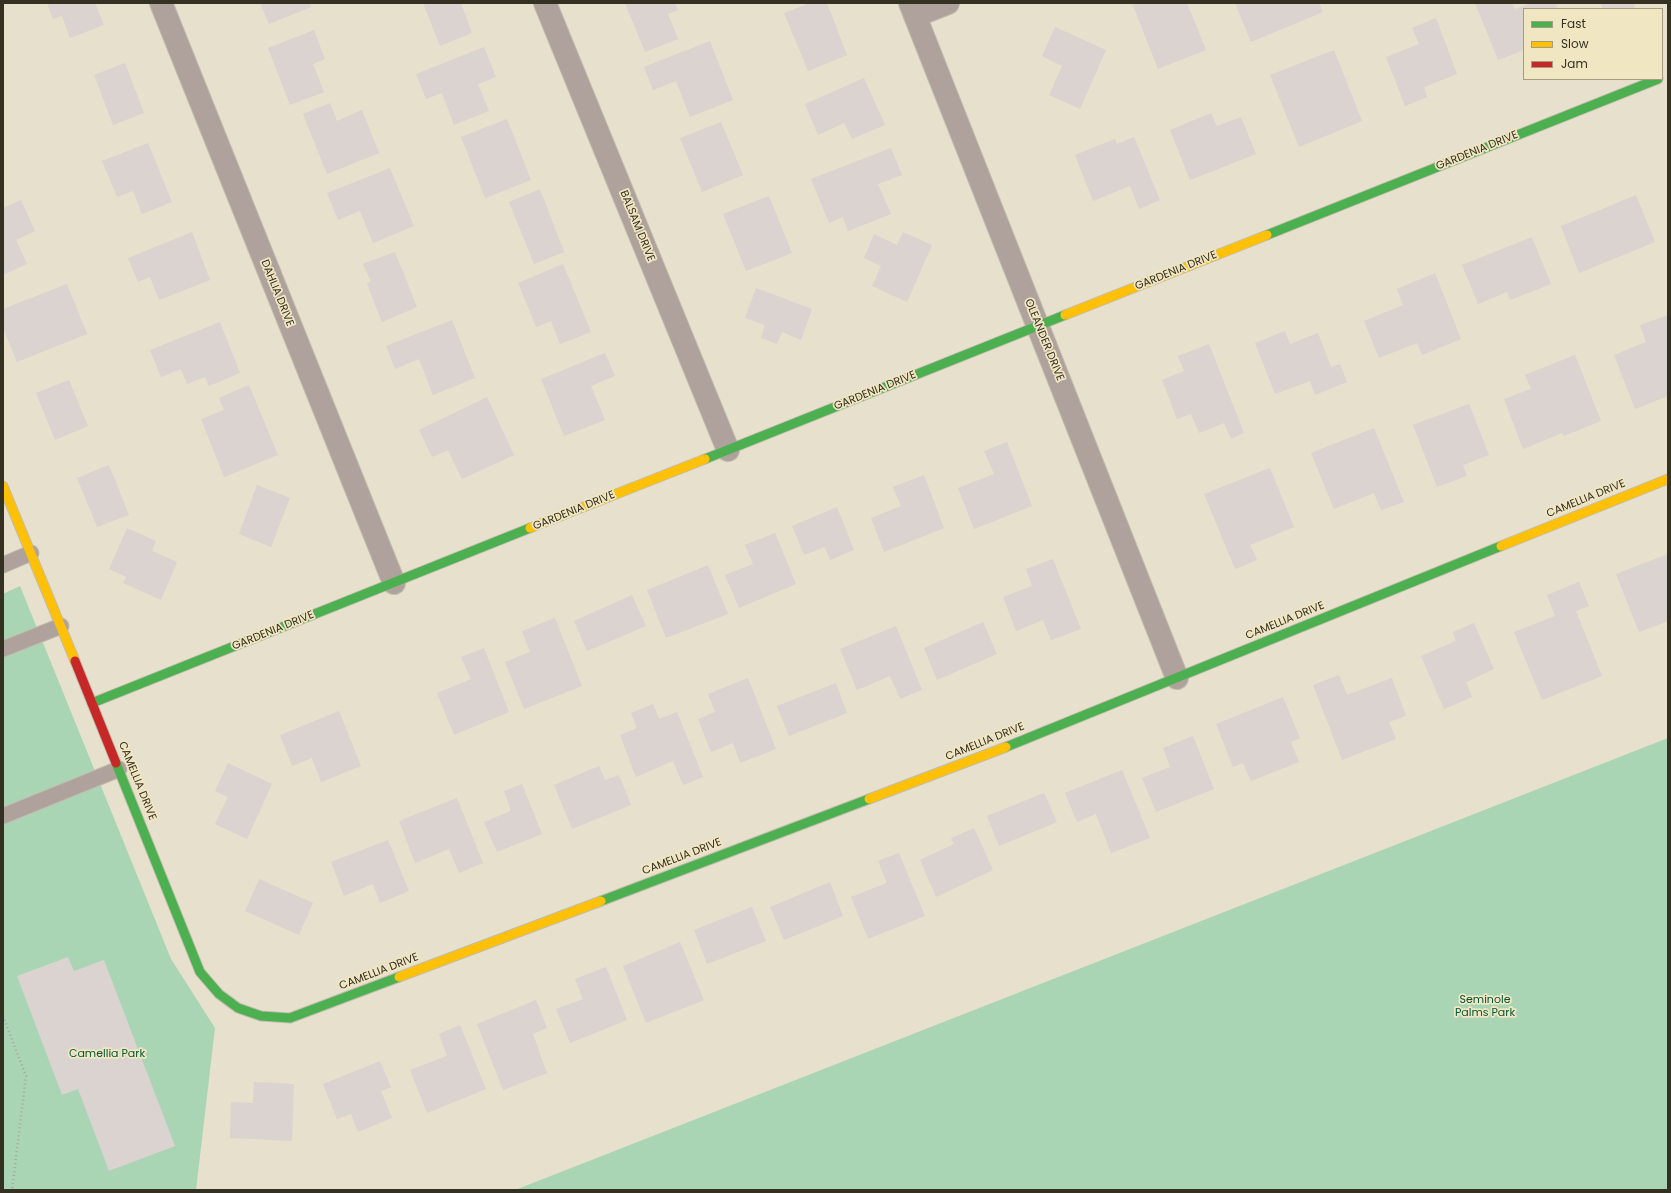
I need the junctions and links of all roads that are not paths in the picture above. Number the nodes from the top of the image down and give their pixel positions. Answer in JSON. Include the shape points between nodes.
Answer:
{"nodes":[{"id":1,"x":161,"y":3,"type":"edge"},
{"id":2,"x":545,"y":3,"type":"edge"},
{"id":3,"x":948,"y":3,"type":"edge"},
{"id":4,"x":913,"y":10,"type":"edge"},
{"id":5,"x":1655,"y":80,"type":"edge"},
{"id":6,"x":1038,"y":326,"type":"junction"},
{"id":7,"x":728,"y":450,"type":"junction"},
{"id":8,"x":1668,"y":479,"type":"edge"},
{"id":9,"x":3,"y":486,"type":"edge"},
{"id":10,"x":31,"y":553,"type":"junction"},
{"id":11,"x":3,"y":564,"type":"edge"},
{"id":12,"x":394,"y":583,"type":"junction"},
{"id":13,"x":61,"y":626,"type":"junction"},
{"id":14,"x":3,"y":649,"type":"edge"},
{"id":15,"x":1177,"y":678,"type":"junction"},
{"id":16,"x":92,"y":703,"type":"junction"},
{"id":17,"x":119,"y":769,"type":"junction"},
{"id":18,"x":3,"y":816,"type":"edge"}],
"edges":[{"from":1,"to":12,"type":"street","name":"DAHLIA DRIVE"},
{"from":2,"to":7,"type":"street","name":"BALSAM DRIVE"},
{"from":3,"to":4,"type":"street"},
{"from":4,"to":6,"type":"street","name":"OLEANDER DRIVE"},
{"from":5,"to":6,"type":"street","name":"GARDENIA DRIVE"},
{"from":6,"to":7,"type":"street","name":"GARDENIA DRIVE"},
{"from":6,"to":15,"type":"street","name":"OLEANDER DRIVE"},
{"from":7,"to":12,"type":"street","name":"GARDENIA DRIVE"},
{"from":8,"to":15,"type":"street","name":"CAMELLIA DRIVE"},
{"from":9,"to":10,"type":"street","name":"CAMELLIA DRIVE"},
{"from":10,"to":11,"type":"lane"},
{"from":10,"to":13,"type":"street","name":"CAMELLIA DRIVE"},
{"from":12,"to":16,"type":"street","name":"GARDENIA DRIVE"},
{"from":13,"to":14,"type":"lane"},
{"from":13,"to":16,"type":"street","name":"CAMELLIA DRIVE"},
{"from":15,"to":17,"type":"street","name":"CAMELLIA DRIVE","via":[[979,758],[290,1018],[269,1018],[248,1013],[229,1004],[212,989],[200,972]]},
{"from":16,"to":17,"type":"street","name":"CAMELLIA DRIVE"},
{"from":17,"to":18,"type":"lane"}]}
